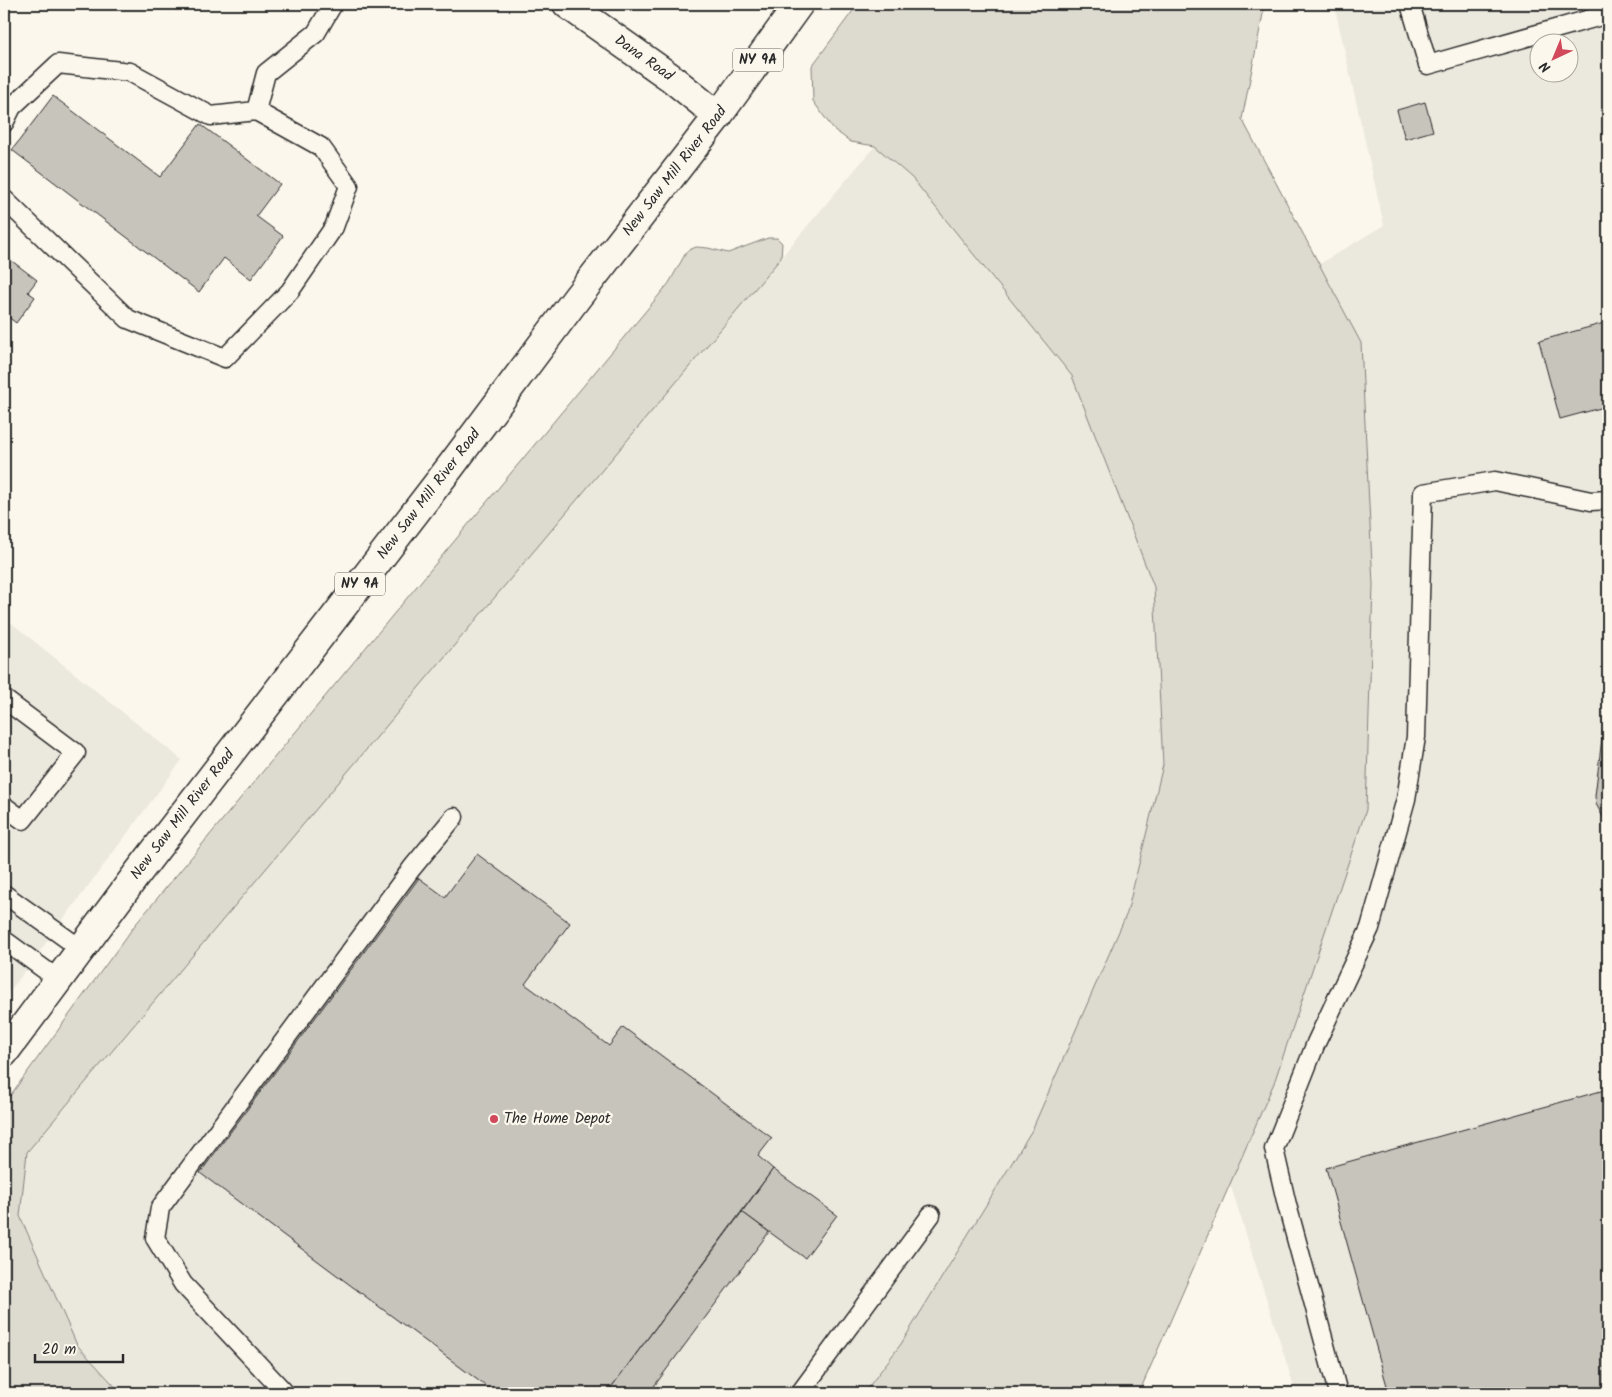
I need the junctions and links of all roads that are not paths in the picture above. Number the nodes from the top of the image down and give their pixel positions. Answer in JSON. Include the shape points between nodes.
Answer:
{"nodes":[{"id":1,"x":333,"y":4,"type":"edge"},
{"id":2,"x":567,"y":4,"type":"edge"},
{"id":3,"x":799,"y":4,"type":"edge"},
{"id":4,"x":1410,"y":4,"type":"edge"},
{"id":5,"x":1608,"y":14,"type":"edge"},
{"id":6,"x":256,"y":111,"type":"junction"},
{"id":7,"x":718,"y":116,"type":"junction"},
{"id":8,"x":4,"y":123,"type":"edge"},
{"id":9,"x":4,"y":199,"type":"edge"},
{"id":10,"x":1608,"y":500,"type":"edge"},
{"id":11,"x":4,"y":699,"type":"edge"},
{"id":12,"x":4,"y":806,"type":"edge"},
{"id":13,"x":454,"y":817,"type":"dead end"},
{"id":14,"x":4,"y":894,"type":"edge"},
{"id":15,"x":4,"y":940,"type":"edge"},
{"id":16,"x":81,"y":949,"type":"junction"},
{"id":17,"x":59,"y":980,"type":"junction"},
{"id":18,"x":4,"y":1053,"type":"edge"},
{"id":19,"x":931,"y":1215,"type":"dead end"},
{"id":20,"x":285,"y":1393,"type":"edge"},
{"id":21,"x":800,"y":1393,"type":"edge"},
{"id":22,"x":1338,"y":1393,"type":"edge"}],
"edges":[{"from":1,"to":6,"type":"lane","via":[[316,33],[266,73]]},
{"from":2,"to":7,"type":"main road","name":"Dana Road"},
{"from":3,"to":7,"type":"main road","name":"New Saw Mill River Road","number":"NY 9A"},
{"from":4,"to":5,"type":"lane","via":[[1428,65]]},
{"from":6,"to":8,"type":"lane","via":[[211,116],[130,72],[58,64],[12,107]]},
{"from":6,"to":9,"type":"lane","via":[[321,147],[349,186],[334,227],[290,291],[225,358],[128,319]]},
{"from":7,"to":16,"type":"main road","name":"New Saw Mill River Road","number":"NY 9A"},
{"from":10,"to":22,"type":"lane","via":[[1591,501],[1495,480],[1423,493],[1416,737],[1406,799],[1370,928],[1316,1043],[1274,1149]]},
{"from":11,"to":12,"type":"lane","via":[[76,754],[23,820]]},
{"from":13,"to":20,"type":"lane","via":[[412,868],[160,1208],[155,1238],[183,1284]]},
{"from":14,"to":16,"type":"lane"},
{"from":15,"to":17,"type":"lane"},
{"from":16,"to":17,"type":"main road","name":"New Saw Mill River Road","number":"NY 9A"},
{"from":17,"to":18,"type":"main road","name":"New Saw Mill River Road","number":"NY 9A"},
{"from":19,"to":21,"type":"lane"}]}
